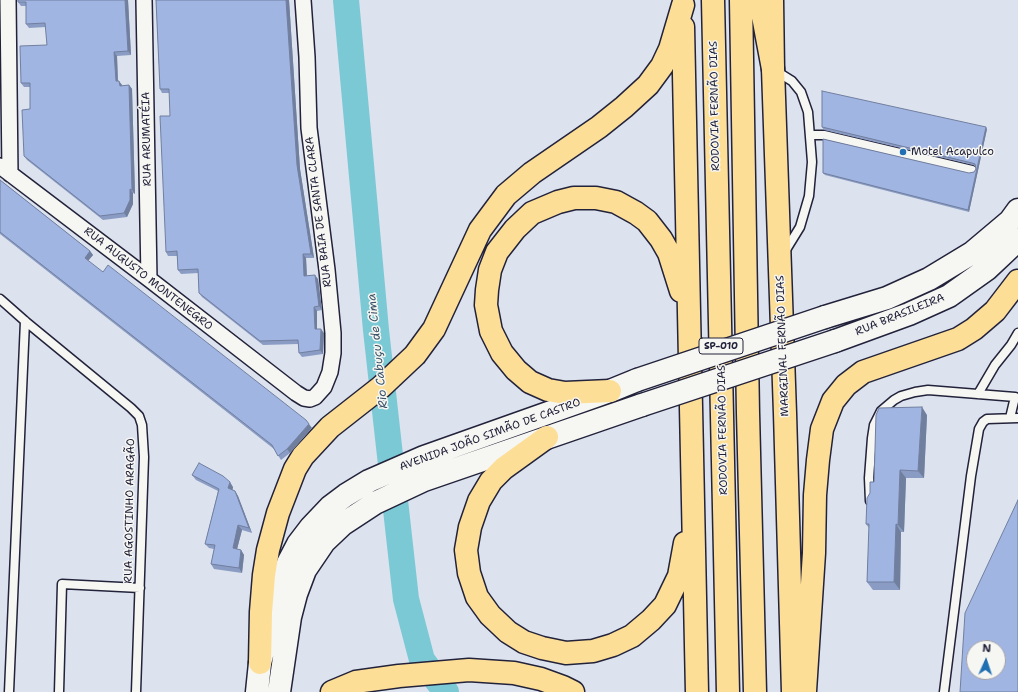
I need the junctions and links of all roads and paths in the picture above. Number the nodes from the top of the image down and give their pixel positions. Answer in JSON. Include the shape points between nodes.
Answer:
{"nodes":[{"id":1,"x":8,"y":0,"type":"edge"},
{"id":2,"x":144,"y":0,"type":"edge"},
{"id":3,"x":303,"y":0,"type":"edge"},
{"id":4,"x":713,"y":0,"type":"edge"},
{"id":5,"x":741,"y":0,"type":"edge"},
{"id":6,"x":760,"y":0,"type":"edge"},
{"id":7,"x":772,"y":0,"type":"edge"},
{"id":8,"x":683,"y":3,"type":"edge"},
{"id":9,"x":773,"y":68,"type":"junction"},
{"id":10,"x":810,"y":135,"type":"junction"},
{"id":11,"x":5,"y":170,"type":"edge"},
{"id":12,"x":972,"y":170,"type":"dead end"},
{"id":13,"x":1018,"y":210,"type":"edge"},
{"id":14,"x":1018,"y":240,"type":"edge"},
{"id":15,"x":780,"y":260,"type":"junction"},
{"id":16,"x":149,"y":279,"type":"junction"},
{"id":17,"x":1018,"y":281,"type":"edge"},
{"id":18,"x":0,"y":299,"type":"edge"},
{"id":19,"x":825,"y":317,"type":"joint"},
{"id":20,"x":689,"y":318,"type":"junction"},
{"id":21,"x":25,"y":321,"type":"junction"},
{"id":22,"x":1018,"y":333,"type":"edge"},
{"id":23,"x":836,"y":341,"type":"joint"},
{"id":24,"x":610,"y":391,"type":"junction"},
{"id":25,"x":296,"y":393,"type":"joint"},
{"id":26,"x":978,"y":394,"type":"junction"},
{"id":27,"x":1016,"y":397,"type":"edge"},
{"id":28,"x":1014,"y":418,"type":"edge"},
{"id":29,"x":547,"y":437,"type":"junction"},
{"id":30,"x":694,"y":501,"type":"junction"},
{"id":31,"x":870,"y":501,"type":"edge"},
{"id":32,"x":140,"y":588,"type":"junction"},
{"id":33,"x":260,"y":663,"type":"junction"},
{"id":34,"x":9,"y":692,"type":"edge"},
{"id":35,"x":59,"y":692,"type":"edge"},
{"id":36,"x":136,"y":692,"type":"edge"},
{"id":37,"x":257,"y":692,"type":"edge"},
{"id":38,"x":279,"y":692,"type":"edge"},
{"id":39,"x":332,"y":692,"type":"edge"},
{"id":40,"x":573,"y":692,"type":"edge"},
{"id":41,"x":697,"y":692,"type":"edge"},
{"id":42,"x":728,"y":692,"type":"edge"},
{"id":43,"x":755,"y":692,"type":"edge"},
{"id":44,"x":793,"y":692,"type":"edge"},
{"id":45,"x":805,"y":692,"type":"edge"},
{"id":46,"x":944,"y":692,"type":"edge"}],
"edges":[{"from":1,"to":11,"type":"street"},
{"from":2,"to":16,"type":"street","name":"RUA ARUMATÉIA"},
{"from":3,"to":25,"type":"street","name":"RUA BAIA DE SANTA CLARA","via":[[309,128],[327,270],[333,343],[330,372],[324,387],[310,399]]},
{"from":4,"to":42,"type":"highway","name":"RODOVIA FERNÃO DIAS","number":"SP-010"},
{"from":5,"to":43,"type":"highway","number":"SP-010"},
{"from":6,"to":9,"type":"highway"},
{"from":7,"to":9,"type":"highway","name":"MARGINAL FERNÃO DIAS"},
{"from":8,"to":20,"type":"highway","number":"SP-010"},
{"from":8,"to":33,"type":"highway","via":[[670,49],[662,66],[648,85],[612,117],[506,195],[480,230],[434,329],[415,355],[381,387],[330,426],[304,456],[292,475],[268,550],[261,612]]},
{"from":9,"to":10,"type":"lane","via":[[792,81],[801,92],[808,112]]},
{"from":9,"to":15,"type":"highway","name":"MARGINAL FERNÃO DIAS"},
{"from":10,"to":12,"type":"lane","via":[[824,135]]},
{"from":10,"to":15,"type":"lane","via":[[812,162],[809,196],[800,227]]},
{"from":11,"to":16,"type":"street","name":"RUA AUGUSTO MONTENEGRO"},
{"from":13,"to":19,"type":"main road","name":"RUA BRASILEIRA","via":[[972,253],[929,279],[887,298]]},
{"from":14,"to":23,"type":"main road","name":"RUA BRASILEIRA","via":[[987,269],[949,296]]},
{"from":15,"to":44,"type":"highway","name":"MARGINAL FERNÃO DIAS"},
{"from":16,"to":25,"type":"street","name":"RUA AUGUSTO MONTENEGRO"},
{"from":17,"to":45,"type":"highway","via":[[995,311],[974,329],[958,339],[863,372],[846,385],[833,401],[822,429],[817,467]]},
{"from":18,"to":21,"type":"lane","name":"RUA AGOSTINHO ARAGÃO"},
{"from":19,"to":24,"type":"main road","name":"AVENIDA JOÃO SIMÃO DE CASTRO","bridge":true},
{"from":20,"to":24,"type":"highway","via":[[675,269],[661,239],[647,221],[616,202],[596,198],[574,198],[558,202],[532,213],[515,228],[497,252],[486,290],[491,331],[502,353],[530,382],[548,390],[565,393]]},
{"from":20,"to":30,"type":"highway","number":"SP-010"},
{"from":21,"to":32,"type":"lane","name":"RUA AGOSTINHO ARAGÃO","via":[[139,416],[144,451]]},
{"from":21,"to":34,"type":"lane"},
{"from":22,"to":26,"type":"lane"},
{"from":23,"to":29,"type":"main road","name":"AVENIDA JOÃO SIMÃO DE CASTRO","bridge":true},
{"from":24,"to":33,"type":"main road","name":"AVENIDA JOÃO SIMÃO DE CASTRO","via":[[424,457],[369,481],[330,507],[298,544],[288,563]]},
{"from":26,"to":27,"type":"lane"},
{"from":26,"to":31,"type":"lane","via":[[928,390],[915,392],[901,396],[881,411],[874,425],[872,438]]},
{"from":27,"to":28,"type":"lane"},
{"from":28,"to":46,"type":"lane","via":[[987,419],[979,430]]},
{"from":29,"to":30,"type":"highway","via":[[504,468],[491,481],[479,501],[470,527],[466,550],[469,573],[477,597],[490,615],[508,632],[524,642],[566,653],[613,646],[632,636],[665,605],[679,576]]},
{"from":29,"to":38,"type":"main road","name":"AVENIDA JOÃO SIMÃO DE CASTRO","via":[[424,480],[375,503],[343,524],[324,542],[305,570],[296,594]]},
{"from":30,"to":41,"type":"highway","number":"SP-010"},
{"from":32,"to":35,"type":"lane","via":[[62,584]]},
{"from":32,"to":36,"type":"lane","name":"RUA AGOSTINHO ARAGÃO"},
{"from":33,"to":37,"type":"main road","name":"AVENIDA JOÃO SIMÃO DE CASTRO"},
{"from":39,"to":40,"type":"highway","via":[[356,682],[469,670],[514,673],[541,679]]}]}
